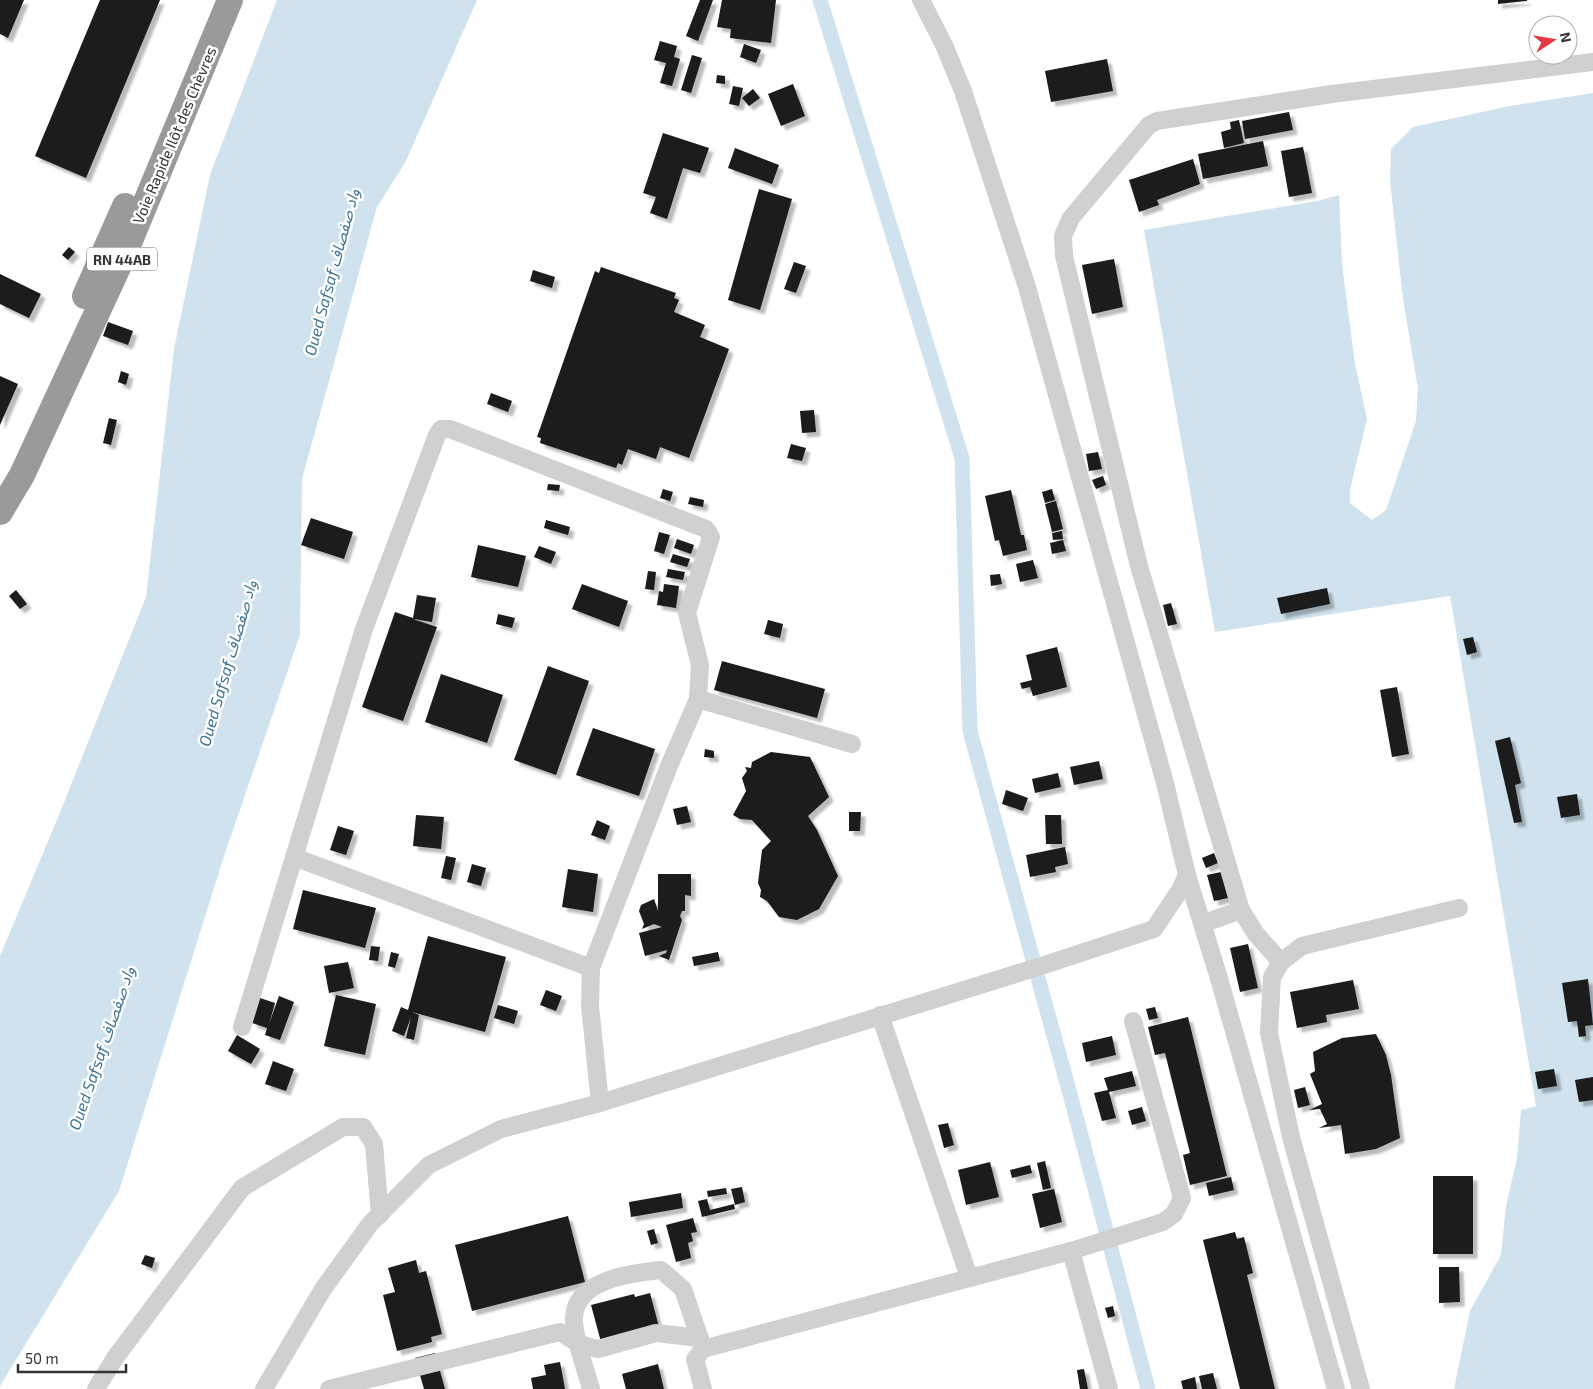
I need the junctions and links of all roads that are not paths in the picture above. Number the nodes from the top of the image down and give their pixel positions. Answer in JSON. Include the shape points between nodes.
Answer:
{"nodes":[{"id":1,"x":212,"y":0,"type":"edge"},
{"id":2,"x":230,"y":0,"type":"edge"},
{"id":3,"x":921,"y":0,"type":"edge"},
{"id":4,"x":1593,"y":62,"type":"edge"},
{"id":5,"x":0,"y":478,"type":"edge"},
{"id":6,"x":0,"y":512,"type":"edge"},
{"id":7,"x":698,"y":699,"type":"junction"},
{"id":8,"x":852,"y":744,"type":"dead end"},
{"id":9,"x":294,"y":857,"type":"junction"},
{"id":10,"x":1187,"y":875,"type":"junction"},
{"id":11,"x":1459,"y":908,"type":"dead end"},
{"id":12,"x":1241,"y":910,"type":"junction"},
{"id":13,"x":1202,"y":924,"type":"junction"},
{"id":14,"x":1281,"y":962,"type":"junction"},
{"id":15,"x":591,"y":968,"type":"junction"},
{"id":16,"x":880,"y":1015,"type":"junction"},
{"id":17,"x":1133,"y":1021,"type":"dead end"},
{"id":18,"x":242,"y":1027,"type":"dead end"},
{"id":19,"x":600,"y":1104,"type":"junction"},
{"id":20,"x":380,"y":1215,"type":"junction"},
{"id":21,"x":1071,"y":1251,"type":"junction"},
{"id":22,"x":969,"y":1277,"type":"junction"},
{"id":23,"x":701,"y":1343,"type":"junction"},
{"id":24,"x":579,"y":1344,"type":"junction"},
{"id":25,"x":96,"y":1389,"type":"edge"},
{"id":26,"x":264,"y":1389,"type":"edge"},
{"id":27,"x":329,"y":1389,"type":"edge"},
{"id":28,"x":591,"y":1389,"type":"edge"},
{"id":29,"x":703,"y":1389,"type":"edge"},
{"id":30,"x":1109,"y":1389,"type":"edge"},
{"id":31,"x":1336,"y":1389,"type":"edge"},
{"id":32,"x":1361,"y":1389,"type":"edge"}],
"edges":[{"from":1,"to":5,"type":"highway","name":"Voie Rapide Ilôt des Chèvres","number":"RN 44AB","via":[[114,231]]},
{"from":2,"to":6,"type":"highway","name":"Voie Rapide Ilôt des Chèvres","number":"RN 44AB","via":[[126,250],[22,474]]},
{"from":3,"to":10,"type":"lane","via":[[963,91],[1027,287],[1165,783]]},
{"from":4,"to":12,"type":"lane","via":[[1332,94],[1157,121],[1149,125],[1071,218],[1065,230],[1064,256],[1139,566]]},
{"from":7,"to":8,"type":"lane"},
{"from":7,"to":9,"type":"lane","via":[[700,665],[687,613],[711,537],[706,529],[450,429],[441,430],[364,629]]},
{"from":7,"to":15,"type":"lane"},
{"from":9,"to":15,"type":"lane"},
{"from":9,"to":18,"type":"lane"},
{"from":10,"to":13,"type":"lane"},
{"from":10,"to":16,"type":"lane","via":[[1154,929]]},
{"from":11,"to":14,"type":"lane","via":[[1302,946]]},
{"from":12,"to":13,"type":"lane"},
{"from":12,"to":14,"type":"lane","via":[[1256,934]]},
{"from":13,"to":31,"type":"lane"},
{"from":14,"to":32,"type":"lane","via":[[1272,977],[1269,1033],[1291,1137]]},
{"from":15,"to":19,"type":"lane","via":[[590,1006]]},
{"from":16,"to":19,"type":"lane"},
{"from":16,"to":22,"type":"lane"},
{"from":17,"to":21,"type":"lane","via":[[1182,1198],[1174,1214],[1163,1222]]},
{"from":19,"to":20,"type":"lane","via":[[501,1129],[429,1165]]},
{"from":20,"to":25,"type":"lane","via":[[374,1144],[363,1127],[343,1127],[242,1188],[115,1358]]},
{"from":20,"to":26,"type":"lane","via":[[323,1289]]},
{"from":21,"to":22,"type":"lane"},
{"from":21,"to":30,"type":"lane"},
{"from":22,"to":23,"type":"lane"},
{"from":23,"to":24,"type":"lane","via":[[656,1333],[598,1349]]},
{"from":23,"to":24,"type":"lane","via":[[683,1289],[661,1270],[626,1274],[603,1281],[582,1297],[574,1317]]},
{"from":23,"to":29,"type":"lane","via":[[695,1359]]},
{"from":24,"to":27,"type":"lane","via":[[560,1332]]},
{"from":24,"to":28,"type":"lane"}]}
